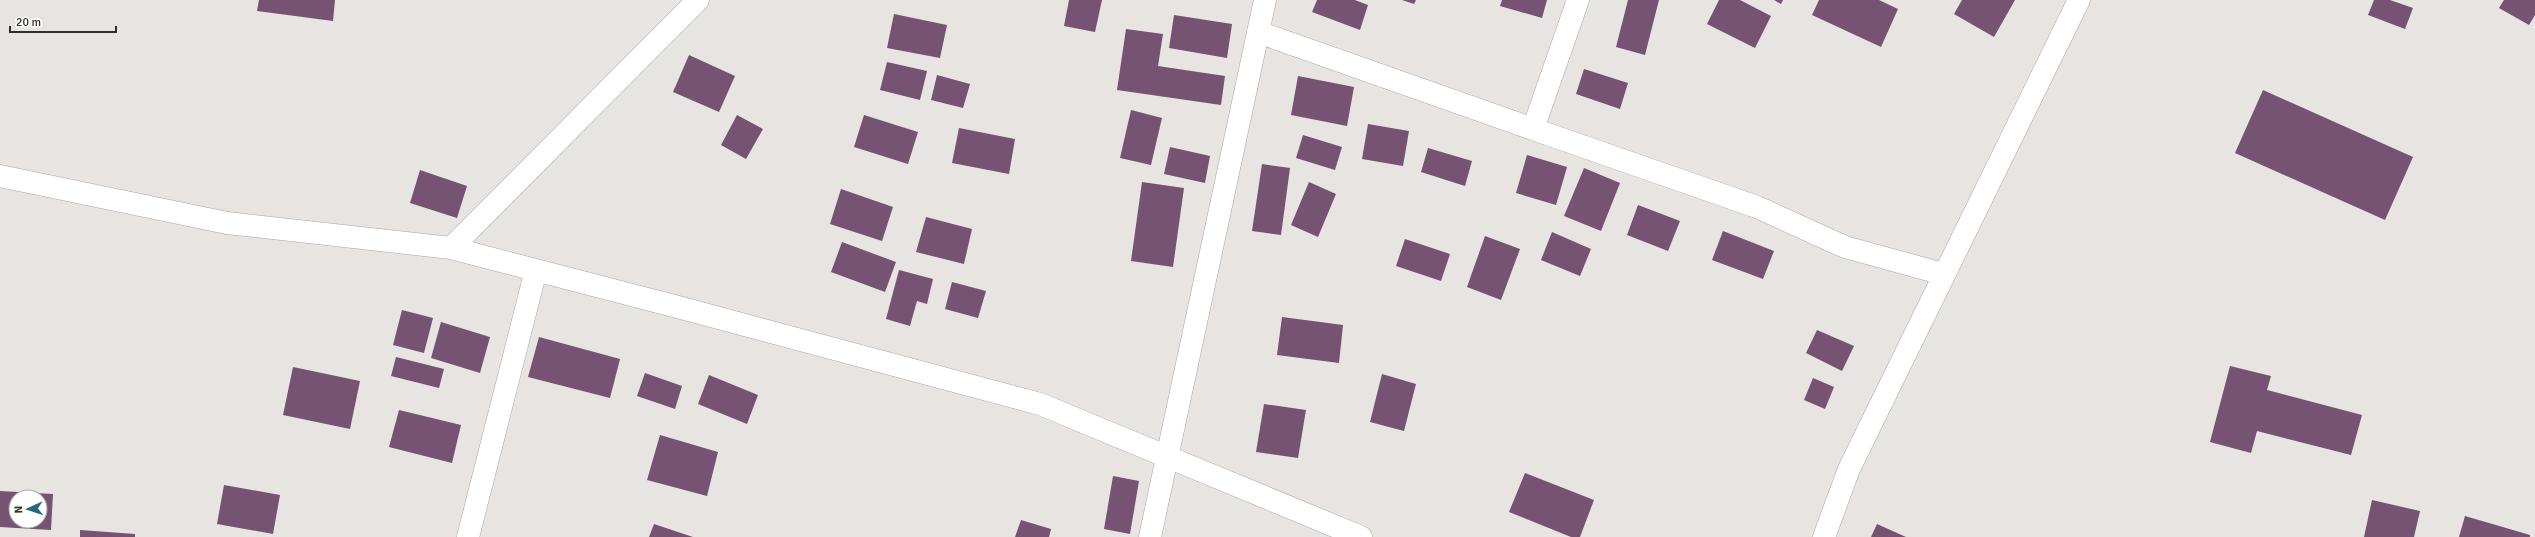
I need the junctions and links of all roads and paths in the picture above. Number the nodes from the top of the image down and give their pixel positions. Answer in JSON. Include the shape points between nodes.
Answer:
{"nodes":[{"id":1,"x":698,"y":0,"type":"edge"},
{"id":2,"x":1265,"y":0,"type":"edge"},
{"id":3,"x":1578,"y":0,"type":"edge"},
{"id":4,"x":2079,"y":0,"type":"edge"},
{"id":5,"x":1258,"y":32,"type":"junction"},
{"id":6,"x":1533,"y":129,"type":"junction"},
{"id":7,"x":0,"y":176,"type":"edge"},
{"id":8,"x":451,"y":248,"type":"junction"},
{"id":9,"x":536,"y":270,"type":"junction"},
{"id":10,"x":1943,"y":274,"type":"junction"},
{"id":11,"x":1168,"y":458,"type":"junction"},
{"id":12,"x":468,"y":537,"type":"edge"},
{"id":13,"x":1150,"y":537,"type":"edge"},
{"id":14,"x":1361,"y":537,"type":"edge"},
{"id":15,"x":1824,"y":537,"type":"edge"}],
"edges":[{"from":1,"to":8,"type":"street"},
{"from":2,"to":5,"type":"street"},
{"from":3,"to":6,"type":"street"},
{"from":4,"to":10,"type":"street"},
{"from":5,"to":6,"type":"street"},
{"from":5,"to":11,"type":"street"},
{"from":6,"to":10,"type":"street","via":[[1757,207],[1845,247]]},
{"from":7,"to":8,"type":"street","via":[[227,222]]},
{"from":8,"to":9,"type":"street"},
{"from":9,"to":11,"type":"street","via":[[1040,404]]},
{"from":9,"to":12,"type":"street"},
{"from":10,"to":15,"type":"street","via":[[1849,468]]},
{"from":11,"to":13,"type":"street"},
{"from":11,"to":14,"type":"street"}]}
